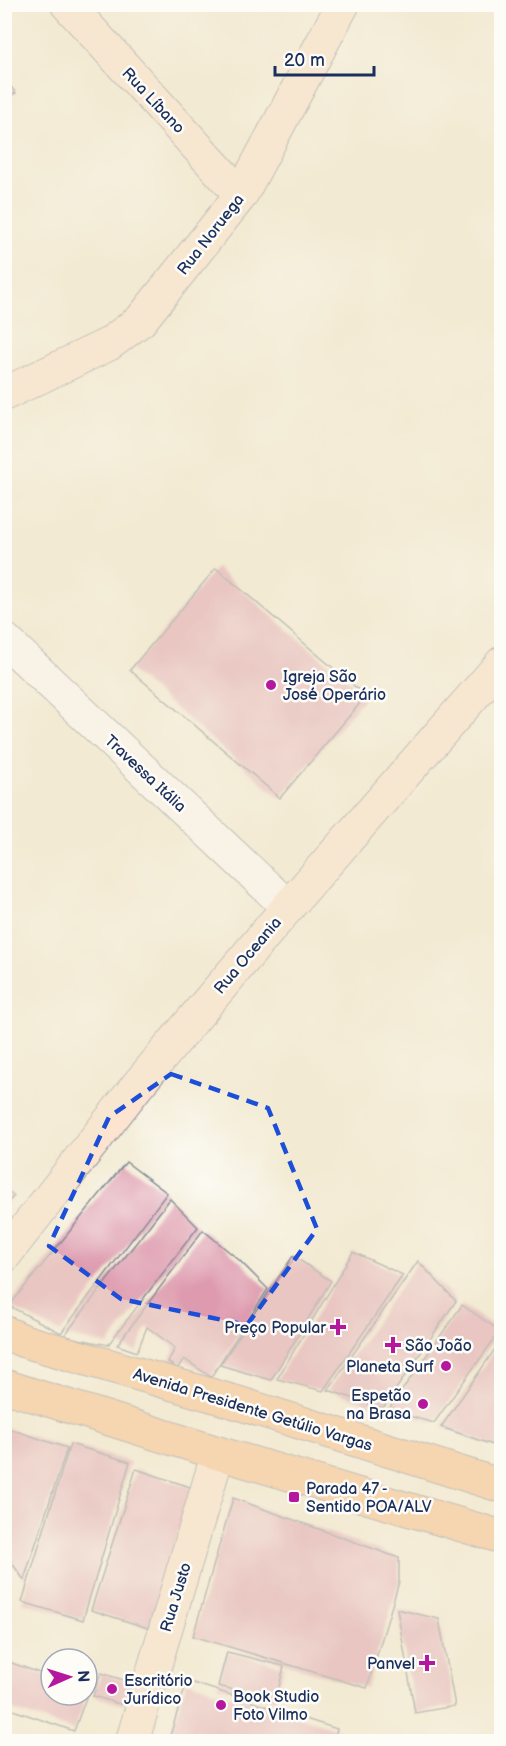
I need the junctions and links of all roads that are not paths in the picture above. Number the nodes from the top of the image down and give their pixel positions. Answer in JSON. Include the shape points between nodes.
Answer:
{"nodes":[{"id":1,"x":67,"y":4,"type":"edge"},
{"id":2,"x":343,"y":4,"type":"edge"},
{"id":3,"x":241,"y":195,"type":"junction"},
{"id":4,"x":4,"y":394,"type":"edge"},
{"id":5,"x":4,"y":639,"type":"edge"},
{"id":6,"x":501,"y":663,"type":"edge"},
{"id":7,"x":288,"y":907,"type":"junction"},
{"id":8,"x":4,"y":1256,"type":"edge"},
{"id":9,"x":4,"y":1332,"type":"edge"},
{"id":10,"x":4,"y":1386,"type":"edge"},
{"id":11,"x":218,"y":1453,"type":"junction"},
{"id":12,"x":501,"y":1486,"type":"edge"},
{"id":13,"x":501,"y":1537,"type":"edge"},
{"id":14,"x":132,"y":1742,"type":"edge"}],
"edges":[{"from":1,"to":3,"type":"street","name":"Rua Líbano"},
{"from":2,"to":3,"type":"street","name":"Rua Noruega"},
{"from":3,"to":4,"type":"street","name":"Rua Noruega","via":[[141,320],[109,344]]},
{"from":5,"to":7,"type":"street","name":"Travessa Itália"},
{"from":6,"to":7,"type":"street","name":"Rua Oceania"},
{"from":7,"to":8,"type":"street","name":"Rua Oceania","via":[[137,1086]]},
{"from":9,"to":12,"type":"main road","name":"Avenida Presidente Getúlio Vargas"},
{"from":10,"to":11,"type":"main road"},
{"from":11,"to":13,"type":"main road"},
{"from":11,"to":14,"type":"street","name":"Rua Justo"}]}
